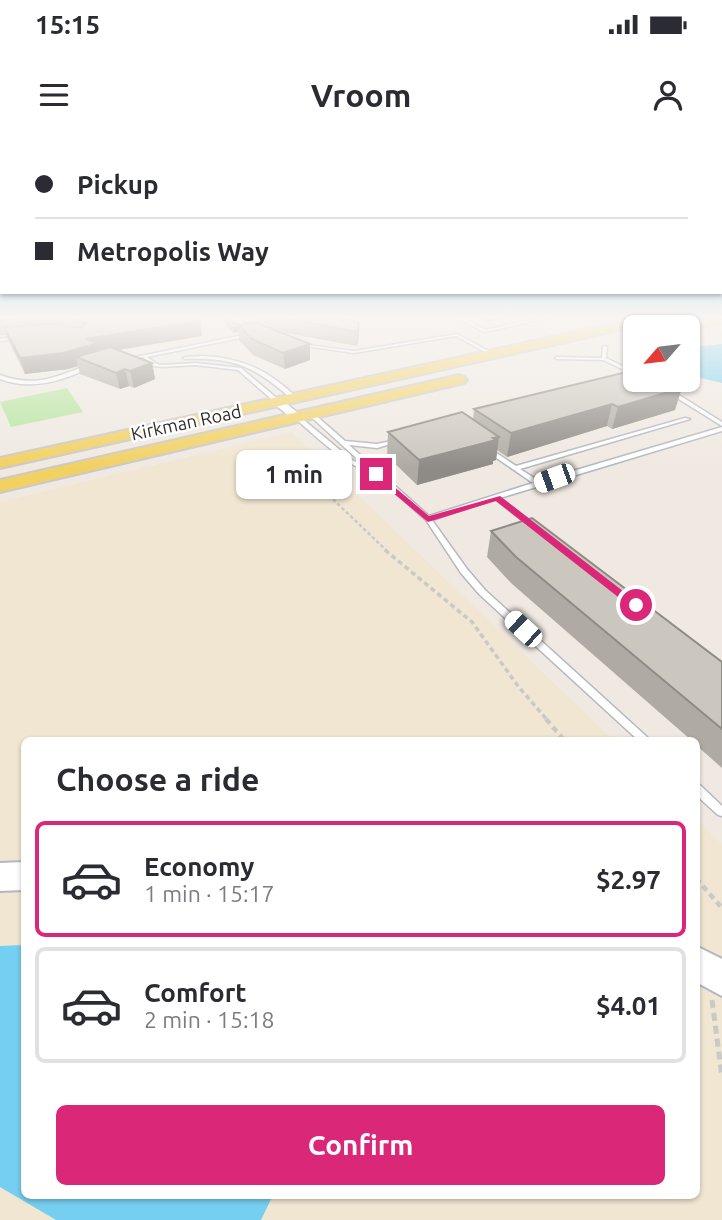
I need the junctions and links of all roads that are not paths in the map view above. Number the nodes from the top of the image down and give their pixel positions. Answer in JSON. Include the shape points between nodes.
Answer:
{"nodes":[{"id":1,"x":87,"y":367,"type":"edge"},
{"id":2,"x":225,"y":367,"type":"edge"},
{"id":3,"x":255,"y":367,"type":"edge"},
{"id":4,"x":443,"y":367,"type":"edge"},
{"id":5,"x":261,"y":369,"type":"junction"},
{"id":6,"x":245,"y":373,"type":"junction"},
{"id":7,"x":477,"y":376,"type":"dead end"},
{"id":8,"x":0,"y":377,"type":"edge"},
{"id":9,"x":670,"y":392,"type":"edge"},
{"id":10,"x":295,"y":408,"type":"junction"},
{"id":11,"x":687,"y":419,"type":"dead end"},
{"id":12,"x":722,"y":426,"type":"edge"},
{"id":13,"x":401,"y":440,"type":"edge"},
{"id":14,"x":342,"y":442,"type":"junction"},
{"id":15,"x":377,"y":446,"type":"junction"},
{"id":16,"x":485,"y":447,"type":"edge"},
{"id":17,"x":360,"y":458,"type":"junction"},
{"id":18,"x":0,"y":463,"type":"edge"},
{"id":19,"x":515,"y":468,"type":"junction"},
{"id":20,"x":376,"y":474,"type":"junction"},
{"id":21,"x":538,"y":484,"type":"junction"},
{"id":22,"x":0,"y":486,"type":"edge"},
{"id":23,"x":497,"y":498,"type":"junction"},
{"id":24,"x":428,"y":519,"type":"junction"},
{"id":25,"x":538,"y":530,"type":"edge"},
{"id":26,"x":641,"y":737,"type":"edge"},
{"id":27,"x":700,"y":792,"type":"edge"},
{"id":28,"x":722,"y":812,"type":"edge"},
{"id":29,"x":21,"y":876,"type":"edge"},
{"id":30,"x":0,"y":877,"type":"edge"}],
"edges":[{"from":1,"to":8,"type":"lane","via":[[38,383],[21,384]]},
{"from":2,"to":6,"type":"lane"},
{"from":3,"to":5,"type":"lane"},
{"from":4,"to":10,"type":"main road","name":"Kirkman Road"},
{"from":5,"to":6,"type":"lane"},
{"from":5,"to":10,"type":"lane"},
{"from":6,"to":10,"type":"lane"},
{"from":7,"to":10,"type":"main road","name":"Kirkman Road"},
{"from":9,"to":12,"type":"lane"},
{"from":10,"to":14,"type":"lane"},
{"from":10,"to":18,"type":"main road","name":"Kirkman Road"},
{"from":10,"to":20,"type":"lane","via":[[350,461]]},
{"from":10,"to":22,"type":"main road","name":"Kirkman Road"},
{"from":11,"to":19,"type":"lane"},
{"from":12,"to":21,"type":"lane"},
{"from":13,"to":15,"type":"lane"},
{"from":14,"to":15,"type":"lane"},
{"from":14,"to":17,"type":"lane"},
{"from":15,"to":17,"type":"lane"},
{"from":16,"to":19,"type":"lane"},
{"from":17,"to":20,"type":"lane"},
{"from":19,"to":21,"type":"lane"},
{"from":20,"to":24,"type":"lane"},
{"from":21,"to":23,"type":"lane"},
{"from":23,"to":24,"type":"lane"},
{"from":23,"to":25,"type":"lane"},
{"from":24,"to":26,"type":"lane","via":[[482,592]]},
{"from":27,"to":28,"type":"lane"},
{"from":29,"to":30,"type":"street"}]}
